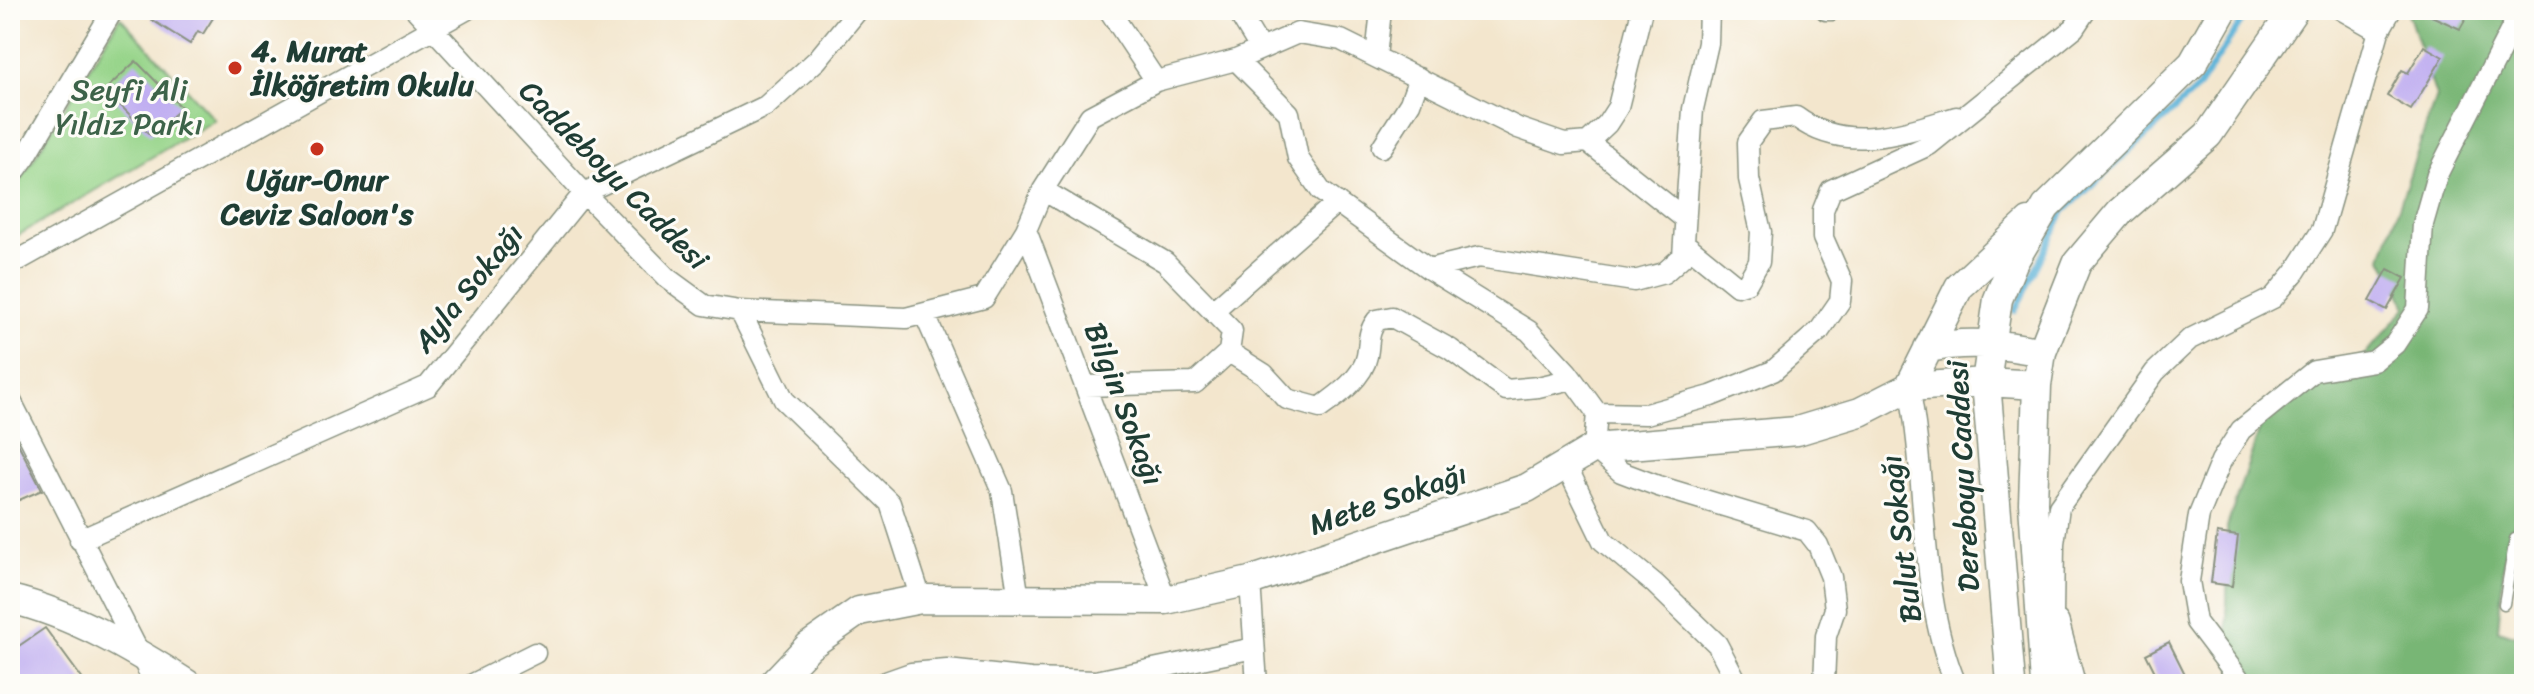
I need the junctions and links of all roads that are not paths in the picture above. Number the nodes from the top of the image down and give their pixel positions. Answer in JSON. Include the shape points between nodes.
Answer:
{"nodes":[{"id":1,"x":113,"y":10,"type":"edge"},
{"id":2,"x":416,"y":10,"type":"edge"},
{"id":3,"x":466,"y":10,"type":"edge"},
{"id":4,"x":858,"y":10,"type":"edge"},
{"id":5,"x":1109,"y":10,"type":"edge"},
{"id":6,"x":1237,"y":10,"type":"edge"},
{"id":7,"x":1381,"y":10,"type":"edge"},
{"id":8,"x":1642,"y":10,"type":"edge"},
{"id":9,"x":1709,"y":10,"type":"edge"},
{"id":10,"x":2086,"y":10,"type":"edge"},
{"id":11,"x":2223,"y":10,"type":"edge"},
{"id":12,"x":2294,"y":10,"type":"edge"},
{"id":13,"x":2342,"y":10,"type":"edge"},
{"id":14,"x":2391,"y":10,"type":"edge"},
{"id":15,"x":2521,"y":10,"type":"edge"},
{"id":16,"x":432,"y":29,"type":"junction"},
{"id":17,"x":2379,"y":31,"type":"junction"},
{"id":18,"x":1260,"y":48,"type":"junction"},
{"id":19,"x":1376,"y":57,"type":"junction"},
{"id":20,"x":1236,"y":60,"type":"junction"},
{"id":21,"x":1419,"y":78,"type":"junction"},
{"id":22,"x":1156,"y":81,"type":"junction"},
{"id":23,"x":1971,"y":113,"type":"junction"},
{"id":24,"x":1588,"y":142,"type":"junction"},
{"id":25,"x":1382,"y":147,"type":"dead end"},
{"id":26,"x":10,"y":178,"type":"edge"},
{"id":27,"x":1043,"y":190,"type":"junction"},
{"id":28,"x":584,"y":193,"type":"junction"},
{"id":29,"x":1337,"y":202,"type":"junction"},
{"id":30,"x":2046,"y":207,"type":"junction"},
{"id":31,"x":1685,"y":219,"type":"junction"},
{"id":32,"x":1026,"y":230,"type":"junction"},
{"id":33,"x":1684,"y":243,"type":"junction"},
{"id":34,"x":10,"y":265,"type":"edge"},
{"id":35,"x":1429,"y":269,"type":"junction"},
{"id":36,"x":1214,"y":310,"type":"junction"},
{"id":37,"x":740,"y":311,"type":"junction"},
{"id":38,"x":925,"y":315,"type":"junction"},
{"id":39,"x":1991,"y":342,"type":"junction"},
{"id":40,"x":1928,"y":348,"type":"junction"},
{"id":41,"x":1229,"y":352,"type":"junction"},
{"id":42,"x":2042,"y":352,"type":"junction"},
{"id":43,"x":1572,"y":379,"type":"junction"},
{"id":44,"x":1986,"y":382,"type":"junction"},
{"id":45,"x":2037,"y":385,"type":"junction"},
{"id":46,"x":1085,"y":386,"type":"junction"},
{"id":47,"x":1909,"y":387,"type":"junction"},
{"id":48,"x":10,"y":399,"type":"edge"},
{"id":49,"x":1597,"y":413,"type":"junction"},
{"id":50,"x":1594,"y":448,"type":"junction"},
{"id":51,"x":1566,"y":465,"type":"junction"},
{"id":52,"x":2034,"y":525,"type":"junction"},
{"id":53,"x":80,"y":540,"type":"junction"},
{"id":54,"x":2524,"y":540,"type":"edge"},
{"id":55,"x":1250,"y":581,"type":"junction"},
{"id":56,"x":10,"y":599,"type":"edge"},
{"id":57,"x":921,"y":599,"type":"junction"},
{"id":58,"x":1019,"y":599,"type":"junction"},
{"id":59,"x":1166,"y":600,"type":"junction"},
{"id":60,"x":2504,"y":604,"type":"dead end"},
{"id":61,"x":2053,"y":615,"type":"junction"},
{"id":62,"x":1254,"y":648,"type":"junction"},
{"id":63,"x":140,"y":653,"type":"junction"},
{"id":64,"x":535,"y":653,"type":"dead end"},
{"id":65,"x":2014,"y":680,"type":"edge"},
{"id":66,"x":155,"y":684,"type":"edge"},
{"id":67,"x":187,"y":684,"type":"edge"},
{"id":68,"x":473,"y":684,"type":"edge"},
{"id":69,"x":773,"y":684,"type":"edge"},
{"id":70,"x":880,"y":684,"type":"edge"},
{"id":71,"x":1257,"y":684,"type":"edge"},
{"id":72,"x":1738,"y":684,"type":"edge"},
{"id":73,"x":1824,"y":684,"type":"edge"},
{"id":74,"x":1956,"y":684,"type":"edge"},
{"id":75,"x":2045,"y":684,"type":"edge"},
{"id":76,"x":2071,"y":684,"type":"edge"},
{"id":77,"x":2243,"y":684,"type":"edge"}],
"edges":[{"from":1,"to":26,"type":"street"},
{"from":2,"to":16,"type":"street","name":"Caddeboyu Caddesi"},
{"from":3,"to":16,"type":"street"},
{"from":4,"to":28,"type":"street","name":"Ayla Sokağı","via":[[817,60],[766,106]]},
{"from":5,"to":22,"type":"street"},
{"from":6,"to":18,"type":"street"},
{"from":7,"to":19,"type":"street"},
{"from":8,"to":24,"type":"street","via":[[1618,107]]},
{"from":9,"to":31,"type":"street","via":[[1708,43],[1693,109]]},
{"from":10,"to":23,"type":"street","via":[[2074,28]]},
{"from":11,"to":30,"type":"main road","name":"Dereboyu Caddesi","via":[[2193,63]]},
{"from":12,"to":42,"type":"main road","via":[[2208,135],[2120,212],[2077,263]]},
{"from":13,"to":17,"type":"street"},
{"from":14,"to":17,"type":"street"},
{"from":15,"to":77,"type":"street","via":[[2437,175],[2423,224],[2418,309],[2395,344],[2374,361],[2314,371],[2241,430],[2221,461],[2199,515],[2189,581],[2196,622]]},
{"from":16,"to":28,"type":"street","name":"Caddeboyu Caddesi"},
{"from":16,"to":34,"type":"street"},
{"from":17,"to":61,"type":"street","via":[[2322,230],[2295,272],[2273,298],[2190,339],[2155,372],[2059,507]]},
{"from":18,"to":19,"type":"street","name":"Caddeboyu Caddesi","via":[[1298,33],[1341,40]]},
{"from":18,"to":20,"type":"street","name":"Caddeboyu Caddesi"},
{"from":19,"to":21,"type":"street","name":"Caddeboyu Caddesi"},
{"from":20,"to":22,"type":"street","name":"Caddeboyu Caddesi"},
{"from":20,"to":29,"type":"street","via":[[1289,113],[1298,158],[1321,191]]},
{"from":21,"to":24,"type":"street","name":"Caddeboyu Caddesi","via":[[1518,128],[1564,144]]},
{"from":21,"to":25,"type":"street"},
{"from":22,"to":27,"type":"street","name":"Caddeboyu Caddesi","via":[[1090,116]]},
{"from":23,"to":33,"type":"street","via":[[1907,132],[1853,140],[1812,129],[1796,117],[1763,121],[1748,142],[1749,179],[1761,232],[1759,262],[1747,283],[1737,286]]},
{"from":23,"to":49,"type":"street","via":[[1929,145],[1831,190],[1823,210],[1823,238],[1842,281],[1840,301],[1820,330],[1773,371],[1646,414]]},
{"from":24,"to":31,"type":"street"},
{"from":27,"to":32,"type":"street","name":"Caddeboyu Caddesi"},
{"from":27,"to":36,"type":"street","via":[[1165,262]]},
{"from":28,"to":37,"type":"street","name":"Caddeboyu Caddesi","via":[[667,278],[704,305]]},
{"from":28,"to":53,"type":"street","name":"Ayla Sokağı","via":[[428,386]]},
{"from":29,"to":35,"type":"street"},
{"from":29,"to":36,"type":"street"},
{"from":30,"to":39,"type":"main road","name":"Dereboyu Caddesi","via":[[1998,299]]},
{"from":30,"to":40,"type":"main road","via":[[1959,287]]},
{"from":31,"to":33,"type":"street"},
{"from":32,"to":38,"type":"street","name":"Caddeboyu Caddesi","via":[[984,298]]},
{"from":32,"to":46,"type":"street","name":"Bilgin Sokağı"},
{"from":33,"to":35,"type":"street","via":[[1683,256],[1664,273],[1634,281],[1479,257]]},
{"from":35,"to":43,"type":"street","via":[[1529,331]]},
{"from":36,"to":41,"type":"street","via":[[1232,331]]},
{"from":37,"to":38,"type":"street","name":"Caddeboyu Caddesi"},
{"from":37,"to":57,"type":"street","via":[[784,400],[890,503]]},
{"from":38,"to":58,"type":"street","via":[[1002,491]]},
{"from":39,"to":40,"type":"main road"},
{"from":39,"to":42,"type":"main road"},
{"from":39,"to":44,"type":"main road","name":"Dereboyu Caddesi"},
{"from":40,"to":47,"type":"main road"},
{"from":41,"to":43,"type":"street","via":[[1264,374],[1287,399],[1320,408],[1343,393],[1367,360],[1368,331],[1377,320],[1392,317],[1450,349],[1506,390]]},
{"from":41,"to":46,"type":"street","via":[[1195,383]]},
{"from":42,"to":45,"type":"main road"},
{"from":43,"to":49,"type":"street"},
{"from":44,"to":45,"type":"main road","name":"Mete Sokağı"},
{"from":44,"to":47,"type":"main road","name":"Mete Sokağı"},
{"from":44,"to":65,"type":"main road","name":"Dereboyu Caddesi"},
{"from":45,"to":52,"type":"main road"},
{"from":46,"to":59,"type":"street","name":"Bilgin Sokağı"},
{"from":47,"to":50,"type":"main road","name":"Mete Sokağı","via":[[1860,412],[1797,431]]},
{"from":47,"to":74,"type":"street","name":"Bulut Sokağı","via":[[1919,435],[1932,585]]},
{"from":48,"to":53,"type":"street"},
{"from":49,"to":50,"type":"street"},
{"from":50,"to":51,"type":"main road","name":"Mete Sokağı"},
{"from":50,"to":73,"type":"street","via":[[1621,472],[1807,531],[1831,577],[1835,609],[1826,636]]},
{"from":51,"to":55,"type":"main road","name":"Mete Sokağı","via":[[1527,488]]},
{"from":51,"to":72,"type":"street","via":[[1603,541],[1717,644]]},
{"from":52,"to":61,"type":"main road"},
{"from":52,"to":75,"type":"main road"},
{"from":53,"to":63,"type":"street"},
{"from":54,"to":60,"type":"lane","via":[[2515,539]]},
{"from":55,"to":59,"type":"main road","name":"Mete Sokağı"},
{"from":55,"to":62,"type":"street"},
{"from":56,"to":63,"type":"main road","via":[[40,606]]},
{"from":57,"to":58,"type":"main road","name":"Mete Sokağı"},
{"from":57,"to":69,"type":"main road","name":"Mete Sokağı","via":[[859,611],[809,646]]},
{"from":58,"to":59,"type":"main road","name":"Mete Sokağı"},
{"from":61,"to":76,"type":"main road"},
{"from":62,"to":70,"type":"street","via":[[1096,681],[947,670],[911,673]]},
{"from":62,"to":71,"type":"street"},
{"from":63,"to":66,"type":"street"},
{"from":63,"to":67,"type":"main road"},
{"from":64,"to":68,"type":"street"}]}
